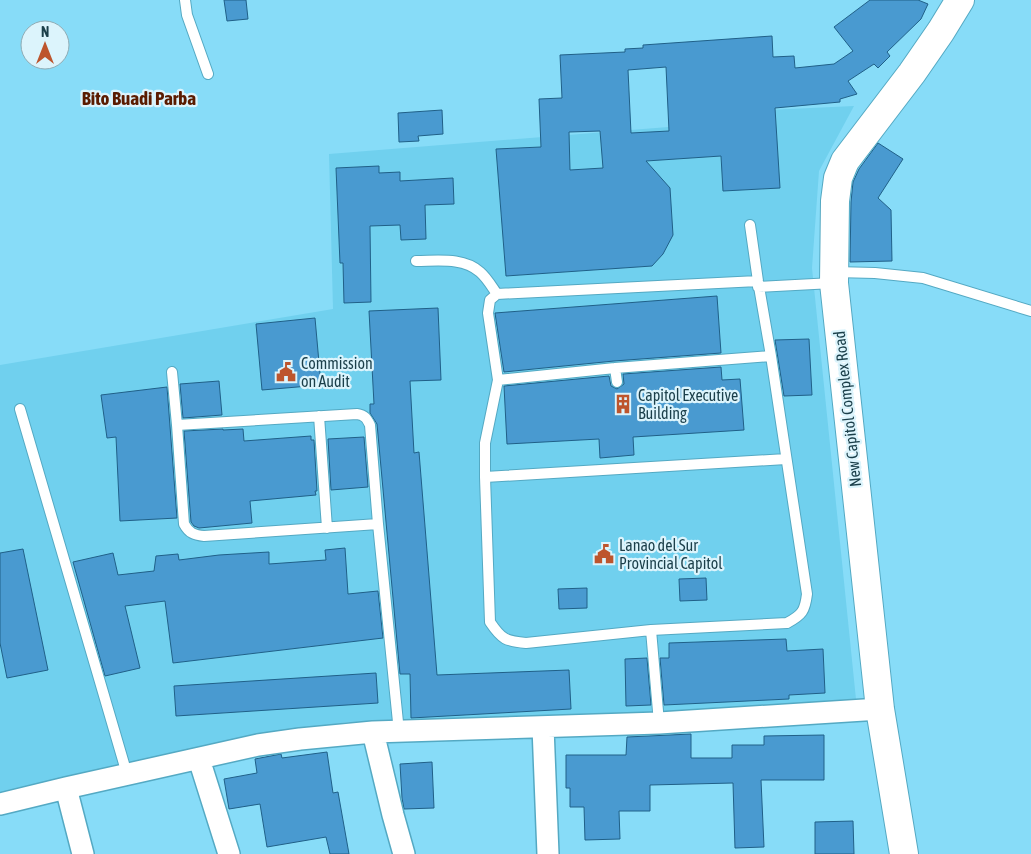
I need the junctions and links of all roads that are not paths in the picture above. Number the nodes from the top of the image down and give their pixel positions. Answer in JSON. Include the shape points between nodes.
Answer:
{"nodes":[{"id":1,"x":185,"y":0,"type":"edge"},
{"id":2,"x":960,"y":0,"type":"edge"},
{"id":3,"x":208,"y":74,"type":"dead end"},
{"id":4,"x":750,"y":225,"type":"dead end"},
{"id":5,"x":416,"y":262,"type":"dead end"},
{"id":6,"x":834,"y":278,"type":"junction"},
{"id":7,"x":758,"y":284,"type":"junction"},
{"id":8,"x":497,"y":294,"type":"junction"},
{"id":9,"x":1031,"y":311,"type":"edge"},
{"id":10,"x":770,"y":356,"type":"junction"},
{"id":11,"x":615,"y":368,"type":"junction"},
{"id":12,"x":172,"y":372,"type":"dead end"},
{"id":13,"x":498,"y":380,"type":"junction"},
{"id":14,"x":617,"y":382,"type":"dead end"},
{"id":15,"x":20,"y":408,"type":"dead end"},
{"id":16,"x":319,"y":416,"type":"junction"},
{"id":17,"x":177,"y":425,"type":"junction"},
{"id":18,"x":624,"y":456,"type":"dead end"},
{"id":19,"x":786,"y":459,"type":"junction"},
{"id":20,"x":625,"y":467,"type":"junction"},
{"id":21,"x":485,"y":477,"type":"junction"},
{"id":22,"x":378,"y":524,"type":"junction"},
{"id":23,"x":327,"y":528,"type":"junction"},
{"id":24,"x":651,"y":630,"type":"junction"},
{"id":25,"x":880,"y":709,"type":"junction"},
{"id":26,"x":660,"y":723,"type":"junction"},
{"id":27,"x":543,"y":727,"type":"junction"},
{"id":28,"x":373,"y":732,"type":"junction"},
{"id":29,"x":399,"y":732,"type":"junction"},
{"id":30,"x":199,"y":759,"type":"junction"},
{"id":31,"x":127,"y":774,"type":"junction"},
{"id":32,"x":66,"y":788,"type":"junction"},
{"id":33,"x":0,"y":804,"type":"edge"},
{"id":34,"x":83,"y":854,"type":"edge"},
{"id":35,"x":229,"y":854,"type":"edge"},
{"id":36,"x":404,"y":854,"type":"edge"},
{"id":37,"x":548,"y":854,"type":"edge"},
{"id":38,"x":904,"y":854,"type":"edge"}],
"edges":[{"from":1,"to":3,"type":"lane","via":[[187,15]]},
{"from":2,"to":6,"type":"main road","name":"New Capitol Complex Road","via":[[912,73],[845,160],[838,178],[835,201]]},
{"from":4,"to":7,"type":"lane"},
{"from":5,"to":8,"type":"lane","via":[[469,264],[481,273]]},
{"from":6,"to":7,"type":"lane"},
{"from":6,"to":9,"type":"lane","via":[[875,273],[923,278]]},
{"from":6,"to":25,"type":"main road","name":"New Capitol Complex Road"},
{"from":7,"to":8,"type":"lane"},
{"from":7,"to":10,"type":"lane"},
{"from":8,"to":13,"type":"lane","via":[[490,300],[488,313]]},
{"from":10,"to":11,"type":"lane"},
{"from":10,"to":19,"type":"lane"},
{"from":11,"to":13,"type":"lane"},
{"from":11,"to":14,"type":"lane"},
{"from":12,"to":17,"type":"lane"},
{"from":13,"to":21,"type":"lane","via":[[485,443]]},
{"from":15,"to":31,"type":"lane"},
{"from":16,"to":17,"type":"lane"},
{"from":16,"to":22,"type":"lane","via":[[358,414],[363,415],[370,425]]},
{"from":16,"to":23,"type":"lane"},
{"from":17,"to":23,"type":"lane","via":[[184,524],[194,535]]},
{"from":18,"to":20,"type":"lane"},
{"from":19,"to":20,"type":"lane"},
{"from":19,"to":24,"type":"lane","via":[[807,594],[805,608],[797,618],[787,623]]},
{"from":20,"to":21,"type":"lane"},
{"from":21,"to":24,"type":"lane","via":[[490,622],[498,634],[508,642],[526,643]]},
{"from":22,"to":23,"type":"lane"},
{"from":22,"to":29,"type":"lane"},
{"from":24,"to":26,"type":"lane"},
{"from":25,"to":26,"type":"street"},
{"from":25,"to":38,"type":"main road","name":"New Capitol Complex Road"},
{"from":26,"to":27,"type":"street"},
{"from":27,"to":29,"type":"street"},
{"from":27,"to":37,"type":"street"},
{"from":28,"to":29,"type":"street"},
{"from":28,"to":30,"type":"street","via":[[258,745]]},
{"from":28,"to":36,"type":"street"},
{"from":30,"to":31,"type":"street"},
{"from":30,"to":35,"type":"street"},
{"from":31,"to":32,"type":"street"},
{"from":32,"to":33,"type":"street"},
{"from":32,"to":34,"type":"street"}]}
